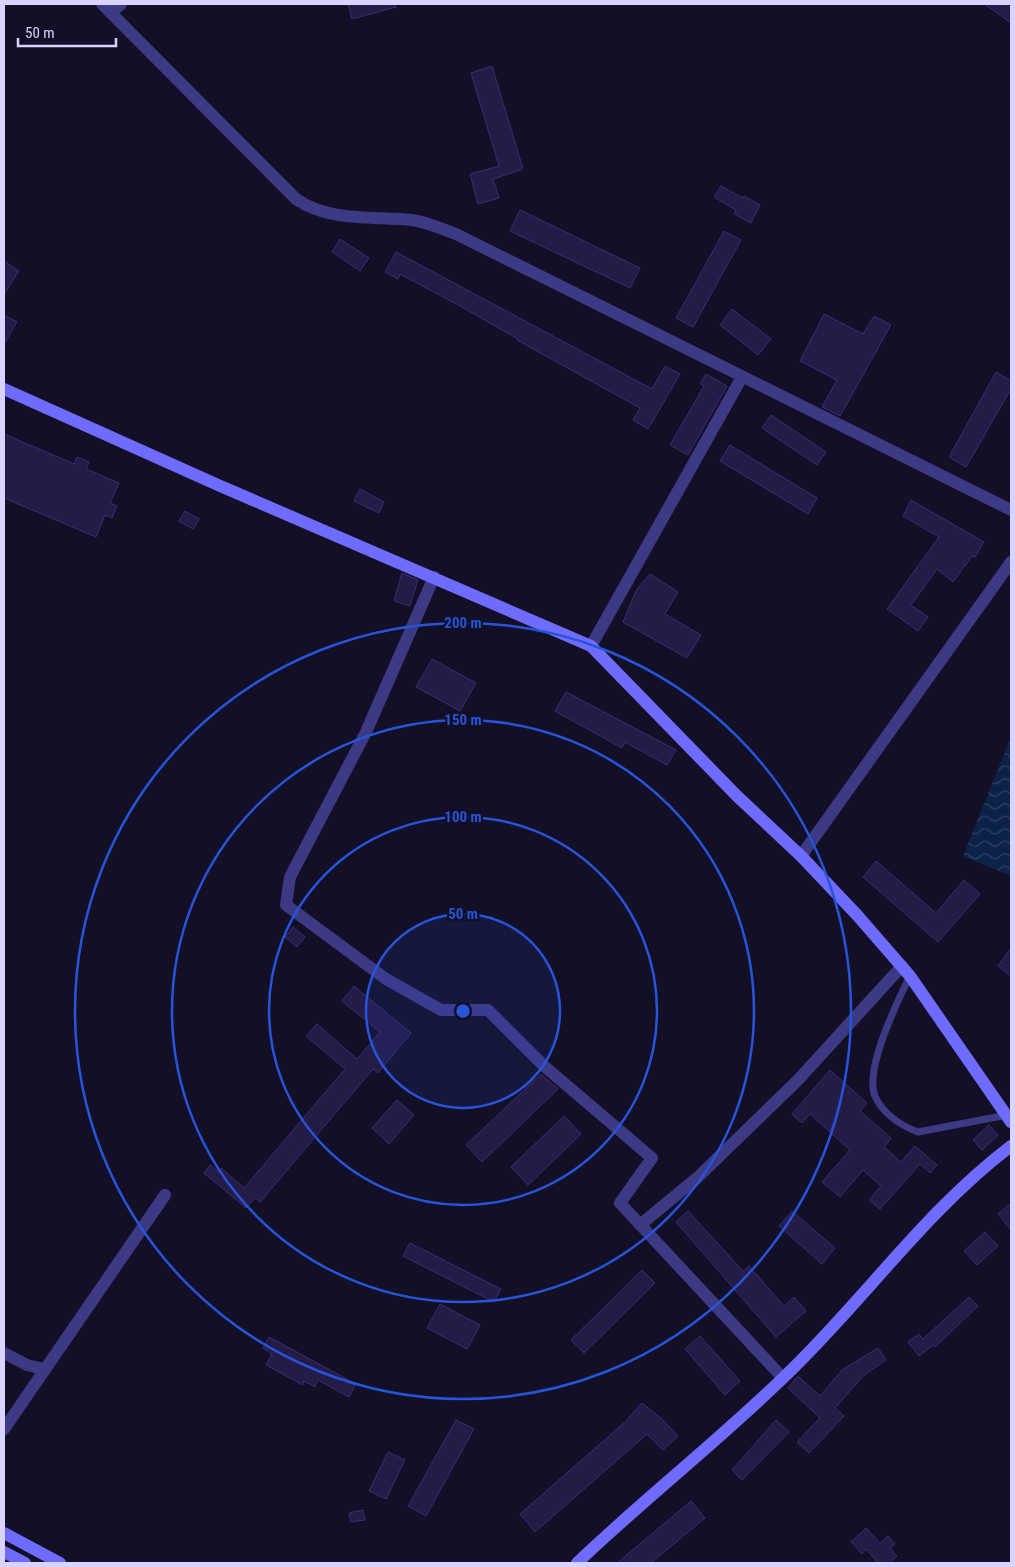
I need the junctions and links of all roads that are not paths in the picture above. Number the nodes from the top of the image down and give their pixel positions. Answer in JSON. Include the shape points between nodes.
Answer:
{"nodes":[{"id":1,"x":112,"y":7,"type":"edge"},
{"id":2,"x":742,"y":377,"type":"junction"},
{"id":3,"x":4,"y":389,"type":"edge"},
{"id":4,"x":1011,"y":510,"type":"edge"},
{"id":5,"x":1011,"y":562,"type":"edge"},
{"id":6,"x":434,"y":577,"type":"junction"},
{"id":7,"x":591,"y":646,"type":"junction"},
{"id":8,"x":801,"y":856,"type":"junction"},
{"id":9,"x":906,"y":971,"type":"junction"},
{"id":10,"x":1009,"y":1119,"type":"edge"},
{"id":11,"x":1011,"y":1146,"type":"edge"},
{"id":12,"x":165,"y":1195,"type":"dead end"},
{"id":13,"x":640,"y":1225,"type":"junction"},
{"id":14,"x":4,"y":1353,"type":"edge"},
{"id":15,"x":44,"y":1370,"type":"junction"},
{"id":16,"x":784,"y":1378,"type":"junction"},
{"id":17,"x":4,"y":1429,"type":"edge"},
{"id":18,"x":4,"y":1533,"type":"edge"},
{"id":19,"x":4,"y":1552,"type":"edge"},
{"id":20,"x":25,"y":1563,"type":"edge"},
{"id":21,"x":60,"y":1563,"type":"edge"},
{"id":22,"x":577,"y":1563,"type":"edge"}],
"edges":[{"from":1,"to":2,"type":"street","via":[[307,206],[328,213],[414,220],[456,234]]},
{"from":2,"to":4,"type":"street"},
{"from":2,"to":7,"type":"street"},
{"from":3,"to":6,"type":"main road"},
{"from":5,"to":8,"type":"street"},
{"from":6,"to":7,"type":"main road"},
{"from":6,"to":13,"type":"street","via":[[366,732],[290,876],[286,905],[386,979],[441,1010],[488,1010],[544,1066],[652,1158],[620,1203]]},
{"from":7,"to":8,"type":"main road","via":[[737,796]]},
{"from":8,"to":9,"type":"main road"},
{"from":9,"to":10,"type":"main road"},
{"from":9,"to":10,"type":"lane","via":[[884,1032],[874,1074],[874,1095],[890,1116],[918,1132]]},
{"from":9,"to":13,"type":"street","via":[[698,1178]]},
{"from":11,"to":16,"type":"main road","via":[[981,1169],[937,1211]]},
{"from":12,"to":15,"type":"street"},
{"from":13,"to":16,"type":"street"},
{"from":14,"to":15,"type":"street"},
{"from":15,"to":17,"type":"street"},
{"from":16,"to":22,"type":"main road"},
{"from":18,"to":21,"type":"main road"},
{"from":19,"to":20,"type":"main road"}]}
